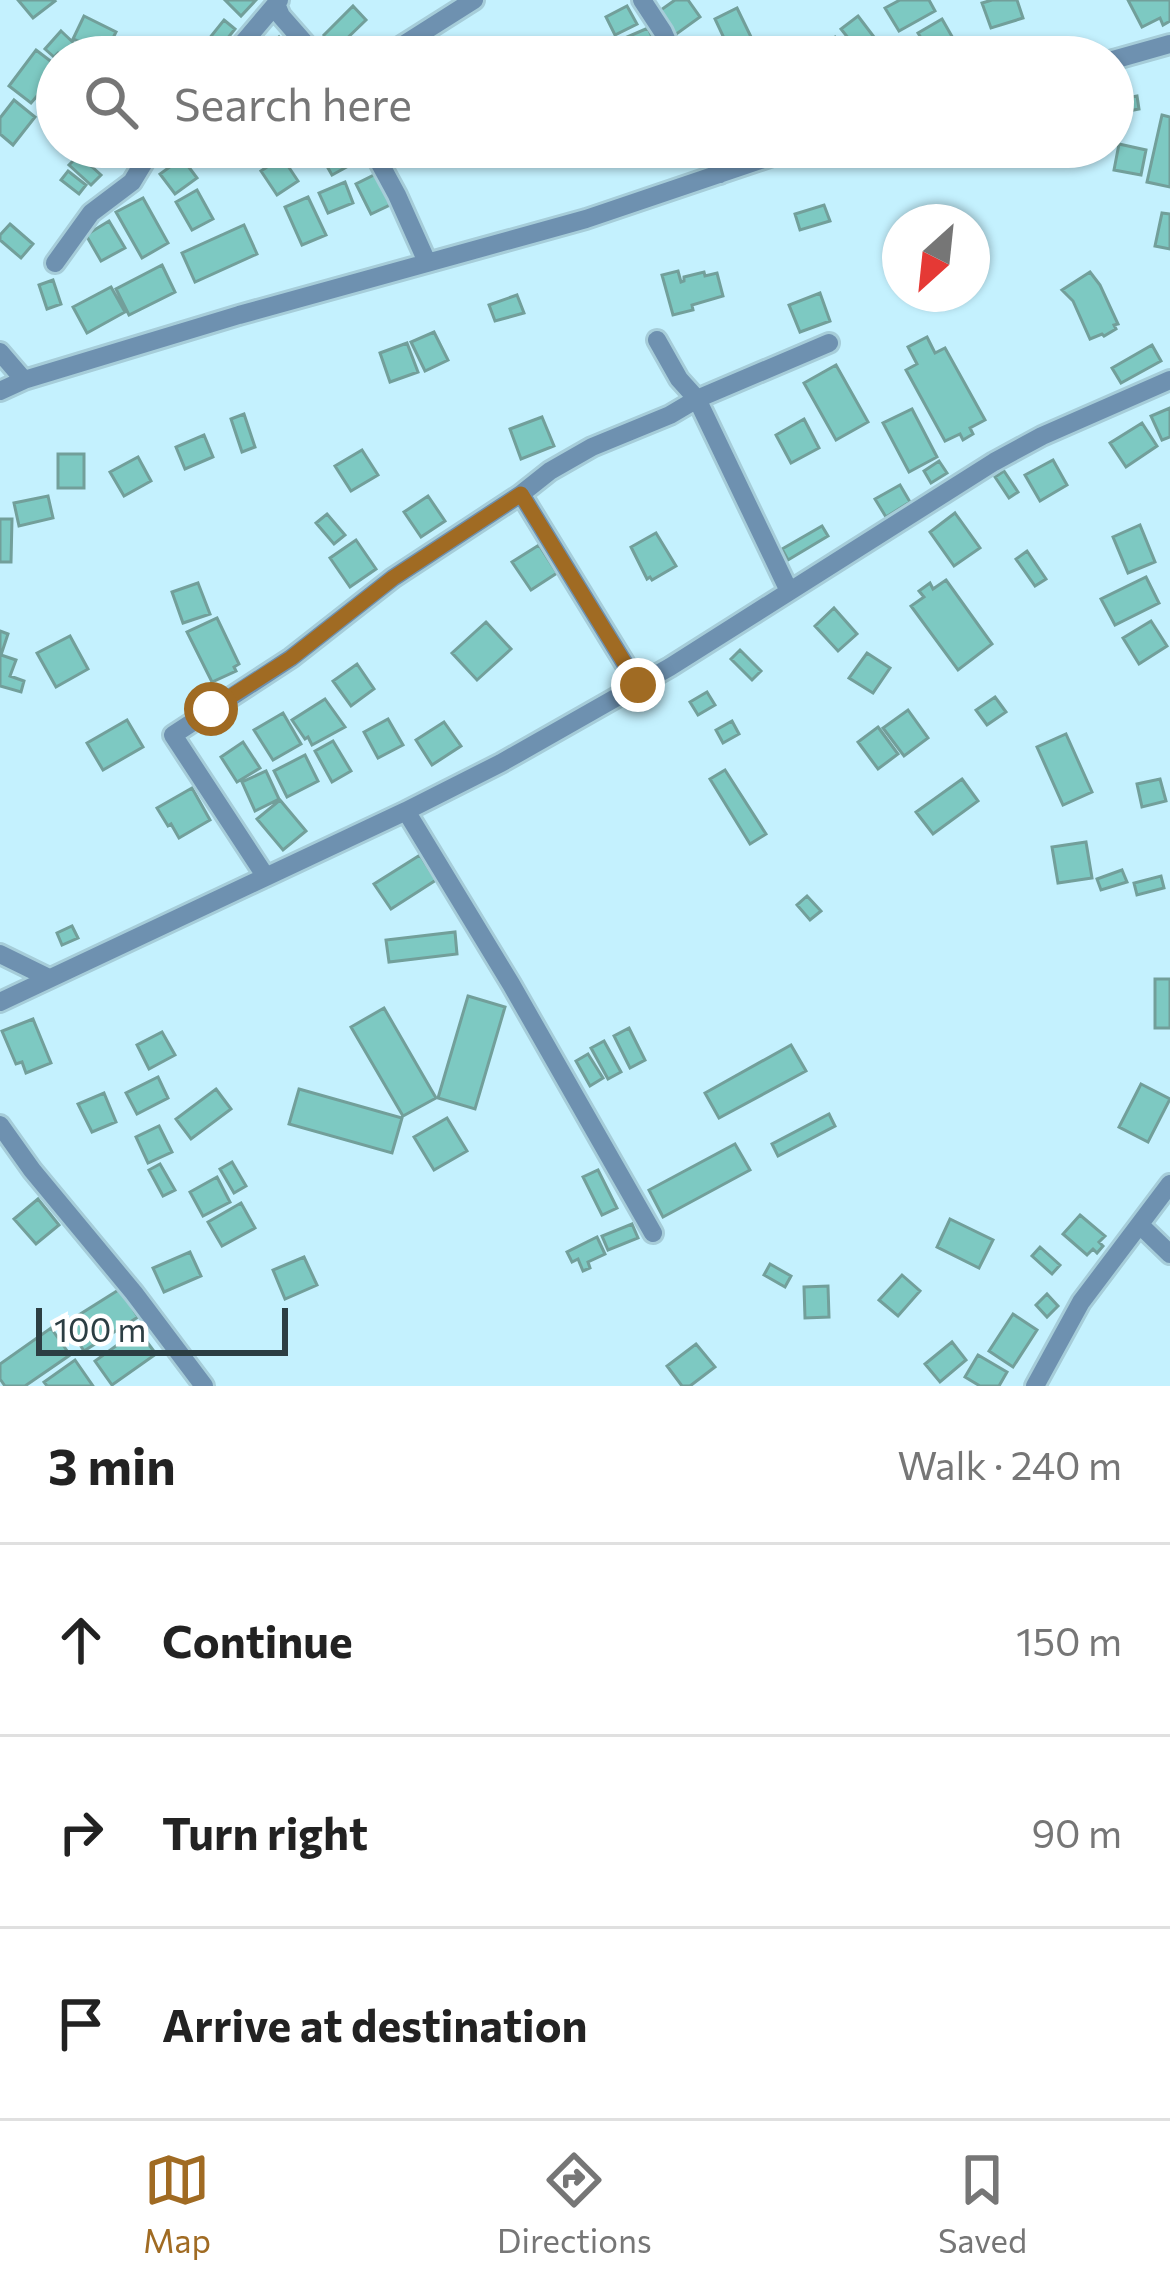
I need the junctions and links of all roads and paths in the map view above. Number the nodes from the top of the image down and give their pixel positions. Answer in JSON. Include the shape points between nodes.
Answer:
{"nodes":[{"id":1,"x":474,"y":0,"type":"edge"},
{"id":2,"x":642,"y":0,"type":"edge"},
{"id":3,"x":278,"y":2,"type":"edge"},
{"id":4,"x":249,"y":36,"type":"edge"},
{"id":5,"x":299,"y":36,"type":"edge"},
{"id":6,"x":417,"y":36,"type":"edge"},
{"id":7,"x":665,"y":36,"type":"edge"},
{"id":8,"x":1170,"y":44,"type":"edge"},
{"id":9,"x":1134,"y":54,"type":"edge"},
{"id":10,"x":140,"y":168,"type":"edge"},
{"id":11,"x":383,"y":168,"type":"edge"},
{"id":12,"x":718,"y":168,"type":"edge"},
{"id":13,"x":738,"y":168,"type":"edge"},
{"id":14,"x":720,"y":174,"type":"junction"},
{"id":15,"x":427,"y":262,"type":"junction"},
{"id":16,"x":55,"y":263,"type":"dead end"},
{"id":17,"x":657,"y":340,"type":"dead end"},
{"id":18,"x":830,"y":343,"type":"dead end"},
{"id":19,"x":0,"y":352,"type":"edge"},
{"id":20,"x":24,"y":380,"type":"junction"},
{"id":21,"x":1170,"y":380,"type":"edge"},
{"id":22,"x":0,"y":391,"type":"edge"},
{"id":23,"x":697,"y":399,"type":"junction"},
{"id":24,"x":521,"y":494,"type":"junction"},
{"id":25,"x":789,"y":591,"type":"junction"},
{"id":26,"x":638,"y":685,"type":"junction"},
{"id":27,"x":406,"y":812,"type":"junction"},
{"id":28,"x":266,"y":877,"type":"junction"},
{"id":29,"x":0,"y":954,"type":"edge"},
{"id":30,"x":49,"y":978,"type":"junction"},
{"id":31,"x":0,"y":1002,"type":"edge"},
{"id":32,"x":0,"y":1125,"type":"edge"},
{"id":33,"x":1170,"y":1184,"type":"edge"},
{"id":34,"x":1140,"y":1226,"type":"junction"},
{"id":35,"x":653,"y":1233,"type":"dead end"},
{"id":36,"x":1170,"y":1254,"type":"edge"},
{"id":37,"x":204,"y":1386,"type":"edge"},
{"id":38,"x":1035,"y":1386,"type":"edge"}],
"edges":[{"from":1,"to":6,"type":"street"},
{"from":2,"to":7,"type":"street"},
{"from":3,"to":4,"type":"street"},
{"from":3,"to":5,"type":"street"},
{"from":8,"to":9,"type":"street"},
{"from":10,"to":16,"type":"street","via":[[91,213]]},
{"from":11,"to":15,"type":"street"},
{"from":12,"to":14,"type":"street"},
{"from":13,"to":14,"type":"street"},
{"from":14,"to":15,"type":"street"},
{"from":15,"to":20,"type":"street"},
{"from":17,"to":23,"type":"street"},
{"from":18,"to":23,"type":"street"},
{"from":19,"to":20,"type":"street"},
{"from":20,"to":22,"type":"street"},
{"from":21,"to":25,"type":"street","via":[[994,462]]},
{"from":23,"to":24,"type":"street","via":[[592,447]]},
{"from":23,"to":25,"type":"street"},
{"from":24,"to":26,"type":"street"},
{"from":24,"to":28,"type":"street","via":[[173,735]]},
{"from":25,"to":26,"type":"street"},
{"from":26,"to":27,"type":"street"},
{"from":27,"to":28,"type":"street"},
{"from":27,"to":35,"type":"street"},
{"from":28,"to":30,"type":"street"},
{"from":29,"to":30,"type":"street"},
{"from":30,"to":31,"type":"street"},
{"from":32,"to":37,"type":"street"},
{"from":33,"to":34,"type":"street"},
{"from":34,"to":36,"type":"street"},
{"from":34,"to":38,"type":"street","via":[[1081,1302]]}]}
